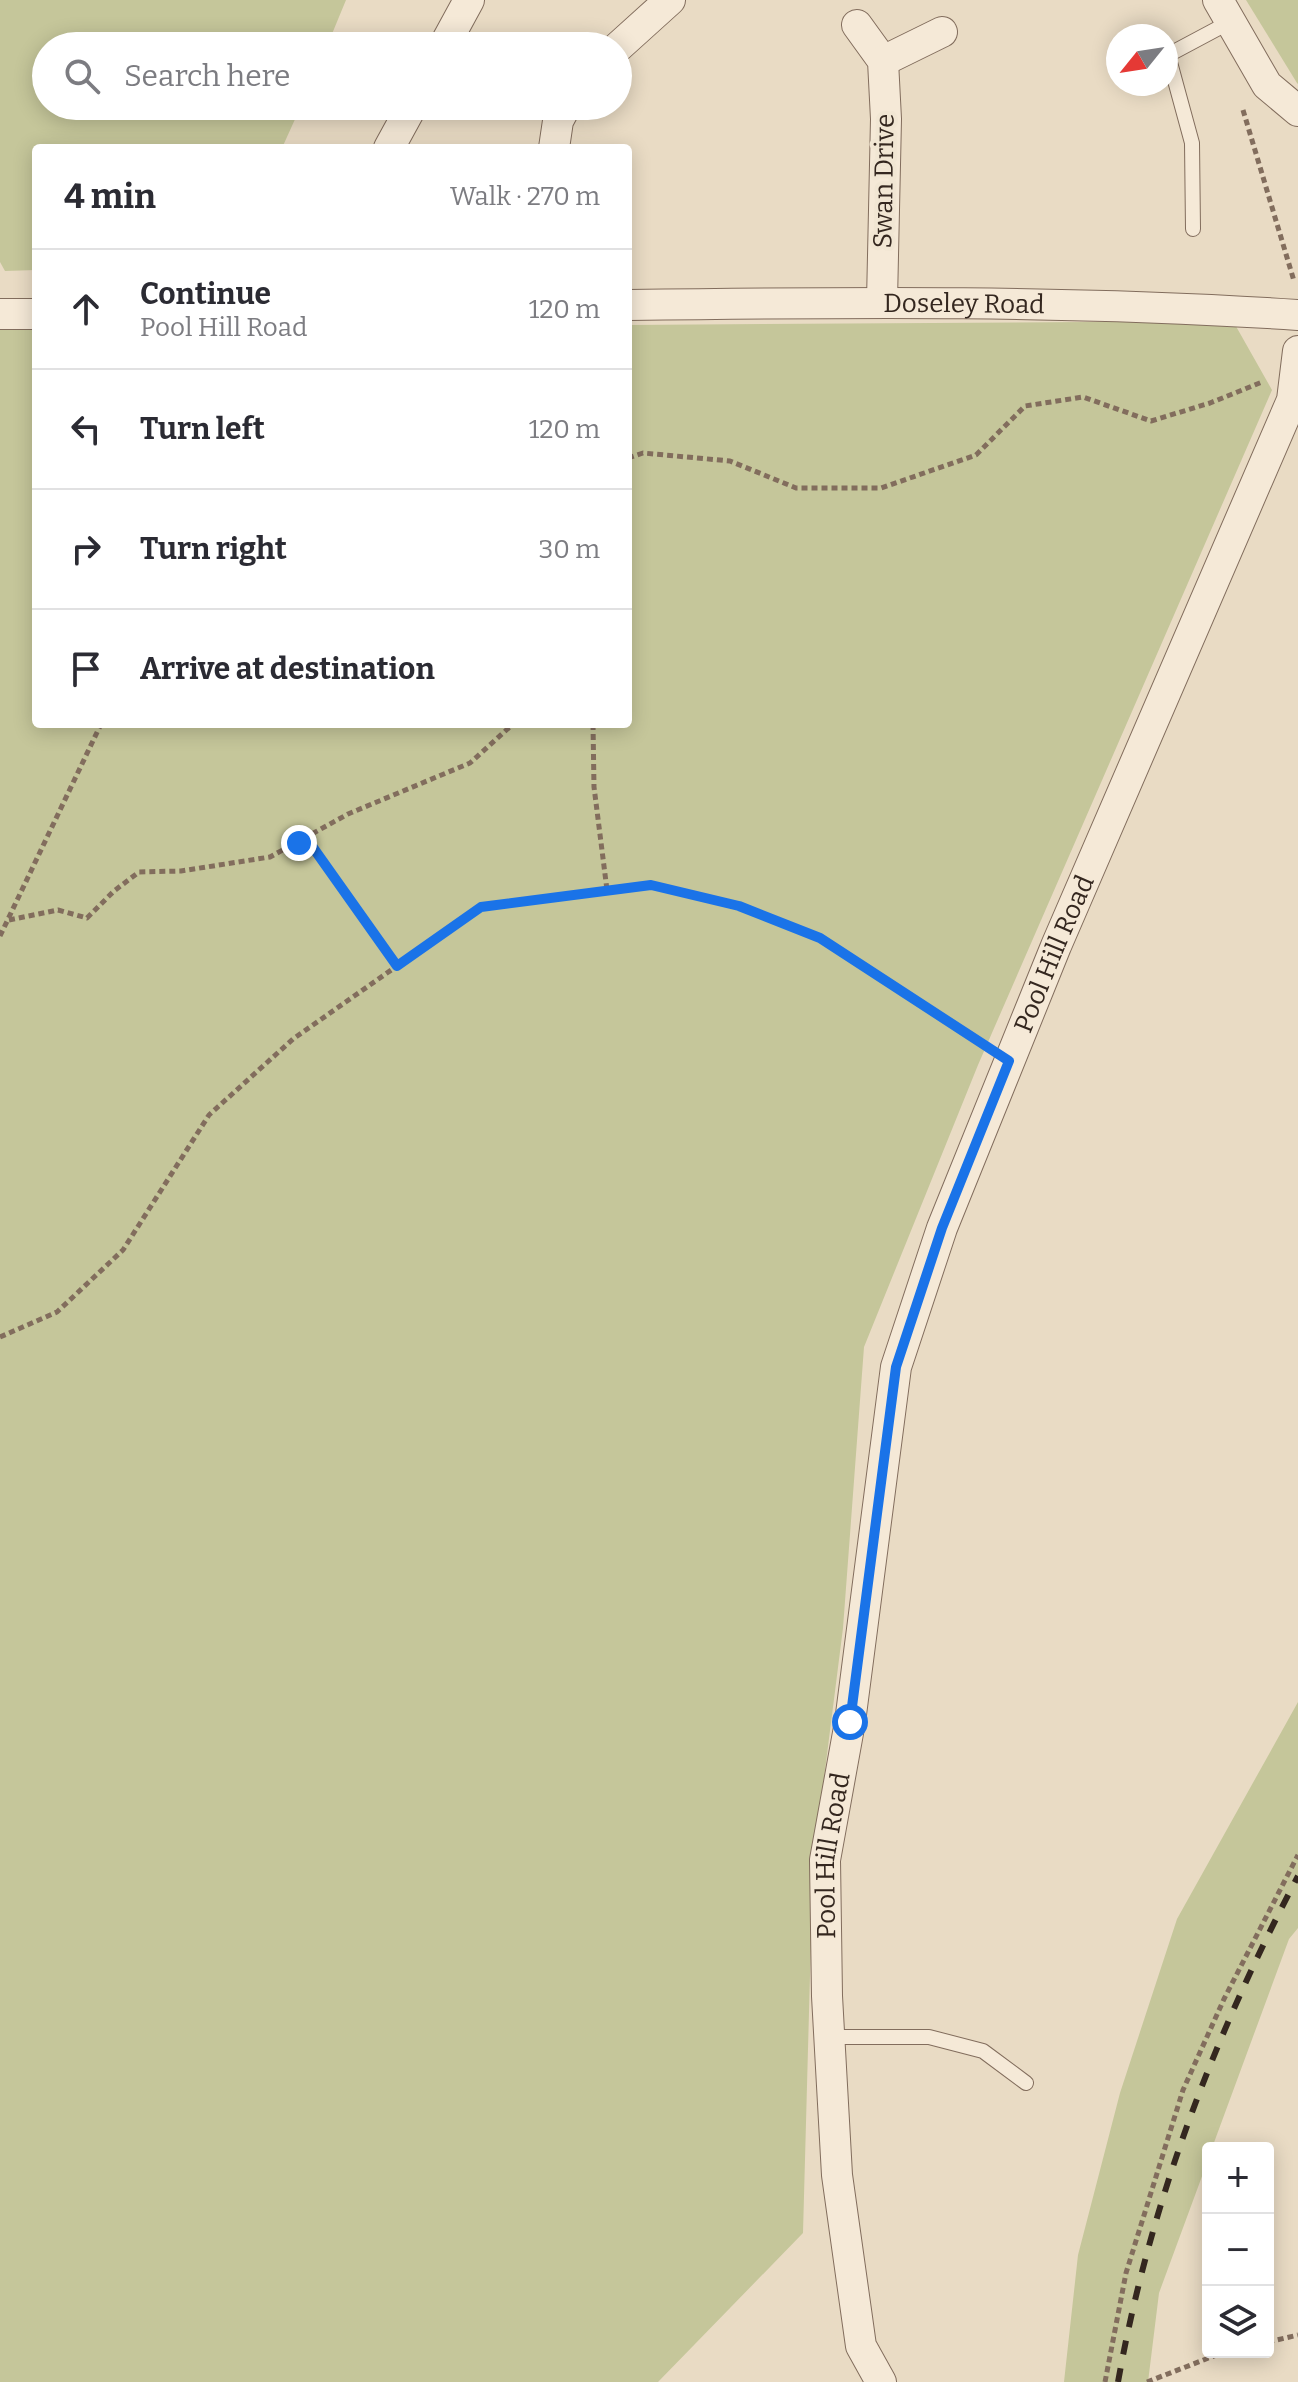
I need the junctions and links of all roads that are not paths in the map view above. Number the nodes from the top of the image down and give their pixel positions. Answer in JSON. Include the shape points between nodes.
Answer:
{"nodes":[{"id":1,"x":469,"y":0,"type":"edge"},
{"id":2,"x":670,"y":0,"type":"edge"},
{"id":3,"x":1223,"y":11,"type":"edge"},
{"id":4,"x":857,"y":25,"type":"dead end"},
{"id":5,"x":452,"y":32,"type":"edge"},
{"id":6,"x":942,"y":32,"type":"dead end"},
{"id":7,"x":632,"y":34,"type":"edge"},
{"id":8,"x":883,"y":61,"type":"junction"},
{"id":9,"x":1298,"y":111,"type":"edge"},
{"id":10,"x":404,"y":120,"type":"edge"},
{"id":11,"x":559,"y":120,"type":"edge"},
{"id":12,"x":391,"y":144,"type":"edge"},
{"id":13,"x":555,"y":144,"type":"edge"},
{"id":14,"x":1193,"y":229,"type":"dead end"},
{"id":15,"x":882,"y":301,"type":"junction"},
{"id":16,"x":1297,"y":302,"type":"edge"},
{"id":17,"x":632,"y":305,"type":"edge"},
{"id":18,"x":0,"y":314,"type":"edge"},
{"id":19,"x":32,"y":314,"type":"edge"},
{"id":20,"x":1297,"y":360,"type":"edge"},
{"id":21,"x":829,"y":2037,"type":"junction"},
{"id":22,"x":1026,"y":2083,"type":"dead end"},
{"id":23,"x":881,"y":2382,"type":"edge"}],
"edges":[{"from":1,"to":5,"type":"street"},
{"from":2,"to":7,"type":"street"},
{"from":3,"to":9,"type":"street","via":[[1267,85]]},
{"from":3,"to":14,"type":"lane","via":[[1168,55],[1192,143]]},
{"from":4,"to":8,"type":"street"},
{"from":6,"to":8,"type":"street"},
{"from":8,"to":15,"type":"street","name":"Swan Drive"},
{"from":10,"to":12,"type":"street"},
{"from":11,"to":13,"type":"street"},
{"from":15,"to":16,"type":"street","name":"Doseley Road","via":[[1159,306]]},
{"from":15,"to":17,"type":"street","name":"Doseley Road"},
{"from":18,"to":19,"type":"street"},
{"from":20,"to":21,"type":"street","name":"Pool Hill Road","via":[[1292,400],[1009,1061],[942,1228],[896,1367],[850,1722],[825,1860]]},
{"from":21,"to":22,"type":"lane","via":[[929,2037],[983,2051]]},
{"from":21,"to":23,"type":"street","name":"Pool Hill Road","via":[[837,2175],[861,2346]]}]}
